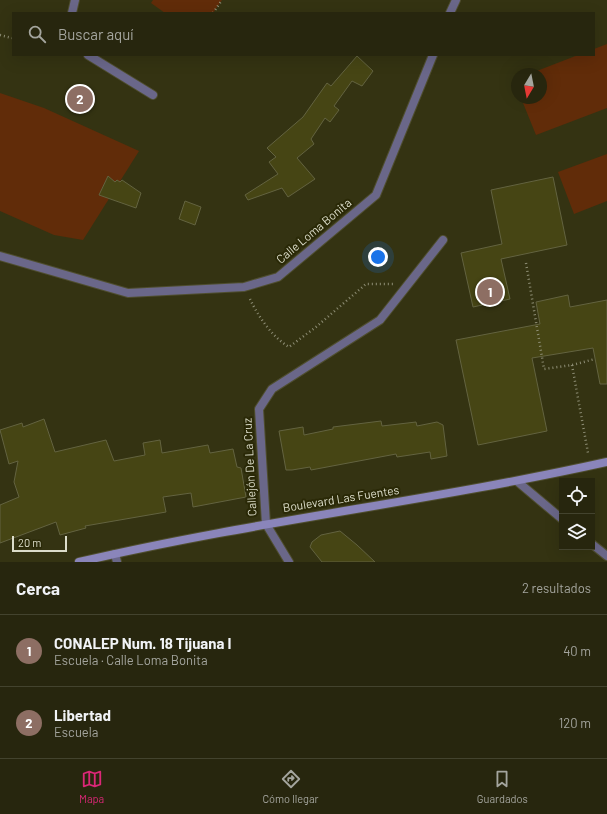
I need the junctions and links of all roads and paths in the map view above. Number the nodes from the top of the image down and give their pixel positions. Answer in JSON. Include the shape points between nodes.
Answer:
{"nodes":[{"id":1,"x":75,"y":0,"type":"edge"},
{"id":2,"x":222,"y":0,"type":"edge"},
{"id":3,"x":456,"y":0,"type":"edge"},
{"id":4,"x":72,"y":12,"type":"edge"},
{"id":5,"x":214,"y":12,"type":"edge"},
{"id":6,"x":450,"y":12,"type":"edge"},
{"id":7,"x":0,"y":35,"type":"edge"},
{"id":8,"x":12,"y":38,"type":"dead end"},
{"id":9,"x":90,"y":56,"type":"edge"},
{"id":10,"x":433,"y":56,"type":"edge"},
{"id":11,"x":153,"y":95,"type":"dead end"},
{"id":12,"x":443,"y":240,"type":"dead end"},
{"id":13,"x":0,"y":256,"type":"edge"},
{"id":14,"x":526,"y":263,"type":"dead end"},
{"id":15,"x":409,"y":284,"type":"junction"},
{"id":16,"x":244,"y":287,"type":"junction"},
{"id":17,"x":595,"y":359,"type":"dead end"},
{"id":18,"x":572,"y":365,"type":"junction"},
{"id":19,"x":607,"y":462,"type":"edge"},
{"id":20,"x":591,"y":466,"type":"junction"},
{"id":21,"x":518,"y":482,"type":"junction"},
{"id":22,"x":559,"y":516,"type":"edge"},
{"id":23,"x":266,"y":524,"type":"junction"},
{"id":24,"x":595,"y":546,"type":"edge"},
{"id":25,"x":607,"y":556,"type":"edge"},
{"id":26,"x":116,"y":558,"type":"edge"},
{"id":27,"x":79,"y":562,"type":"edge"},
{"id":28,"x":289,"y":562,"type":"edge"}],
"edges":[{"from":1,"to":4,"type":"street"},
{"from":2,"to":5,"type":"path"},
{"from":3,"to":6,"type":"street"},
{"from":7,"to":8,"type":"path"},
{"from":9,"to":11,"type":"street"},
{"from":10,"to":16,"type":"street","name":"Calle Loma Bonita","via":[[376,195],[278,277]]},
{"from":12,"to":15,"type":"street"},
{"from":13,"to":16,"type":"street","name":"Calle Loma Bonita","via":[[128,293]]},
{"from":14,"to":18,"type":"path","via":[[544,369]]},
{"from":15,"to":16,"type":"path","via":[[366,284],[289,347],[280,342],[256,311]]},
{"from":15,"to":23,"type":"street","name":"Callejón De La Cruz","via":[[380,320],[272,389],[259,409]]},
{"from":17,"to":18,"type":"path"},
{"from":18,"to":20,"type":"path"},
{"from":19,"to":20,"type":"street","name":"Boulevard Las Fuentes"},
{"from":20,"to":21,"type":"street","name":"Boulevard Las Fuentes"},
{"from":21,"to":22,"type":"street"},
{"from":21,"to":23,"type":"street","name":"Boulevard Las Fuentes"},
{"from":23,"to":26,"type":"street","name":"Boulevard Las Fuentes"},
{"from":23,"to":28,"type":"street"},
{"from":24,"to":25,"type":"street"},
{"from":26,"to":27,"type":"street","name":"Boulevard Las Fuentes"}]}
